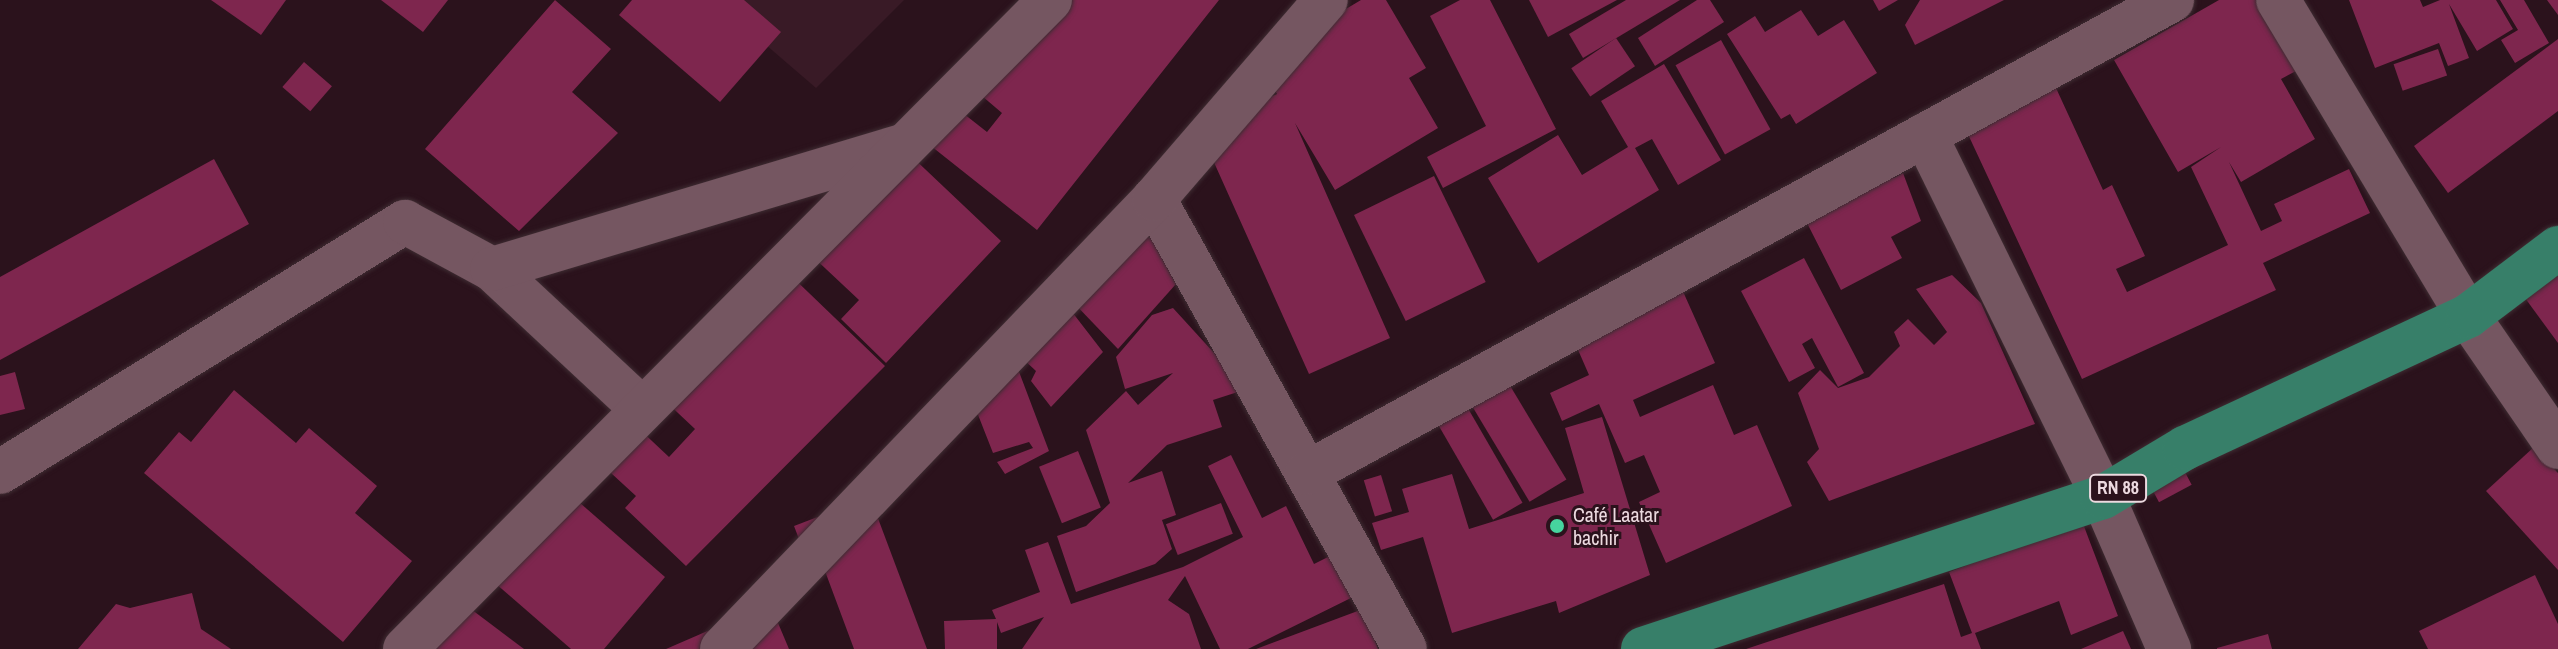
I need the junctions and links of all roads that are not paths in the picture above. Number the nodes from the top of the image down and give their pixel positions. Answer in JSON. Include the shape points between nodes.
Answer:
{"nodes":[{"id":1,"x":1050,"y":0,"type":"edge"},
{"id":2,"x":1326,"y":0,"type":"edge"},
{"id":3,"x":2172,"y":0,"type":"edge"},
{"id":4,"x":2278,"y":0,"type":"edge"},
{"id":5,"x":1925,"y":135,"type":"junction"},
{"id":6,"x":901,"y":146,"type":"junction"},
{"id":7,"x":1154,"y":199,"type":"junction"},
{"id":8,"x":2558,"y":248,"type":"edge"},
{"id":9,"x":492,"y":269,"type":"junction"},
{"id":10,"x":2468,"y":316,"type":"junction"},
{"id":11,"x":640,"y":407,"type":"junction"},
{"id":12,"x":2558,"y":447,"type":"edge"},
{"id":13,"x":0,"y":472,"type":"edge"},
{"id":14,"x":1307,"y":473,"type":"junction"},
{"id":15,"x":2103,"y":497,"type":"junction"},
{"id":16,"x":405,"y":649,"type":"edge"},
{"id":17,"x":722,"y":649,"type":"edge"},
{"id":18,"x":1405,"y":649,"type":"edge"},
{"id":19,"x":1643,"y":649,"type":"edge"},
{"id":20,"x":2169,"y":649,"type":"edge"}],
"edges":[{"from":1,"to":6,"type":"street"},
{"from":2,"to":7,"type":"street"},
{"from":3,"to":5,"type":"street"},
{"from":4,"to":10,"type":"street"},
{"from":5,"to":14,"type":"street"},
{"from":5,"to":15,"type":"street"},
{"from":6,"to":9,"type":"street"},
{"from":6,"to":11,"type":"street"},
{"from":7,"to":14,"type":"street"},
{"from":7,"to":17,"type":"street"},
{"from":8,"to":10,"type":"main road","number":"RN 88"},
{"from":9,"to":11,"type":"street"},
{"from":9,"to":13,"type":"street","via":[[405,222]]},
{"from":10,"to":12,"type":"street"},
{"from":10,"to":15,"type":"main road","number":"RN 88","via":[[2185,448]]},
{"from":11,"to":16,"type":"street"},
{"from":14,"to":18,"type":"street"},
{"from":15,"to":19,"type":"main road","number":"RN 88"},
{"from":15,"to":20,"type":"street"}]}
